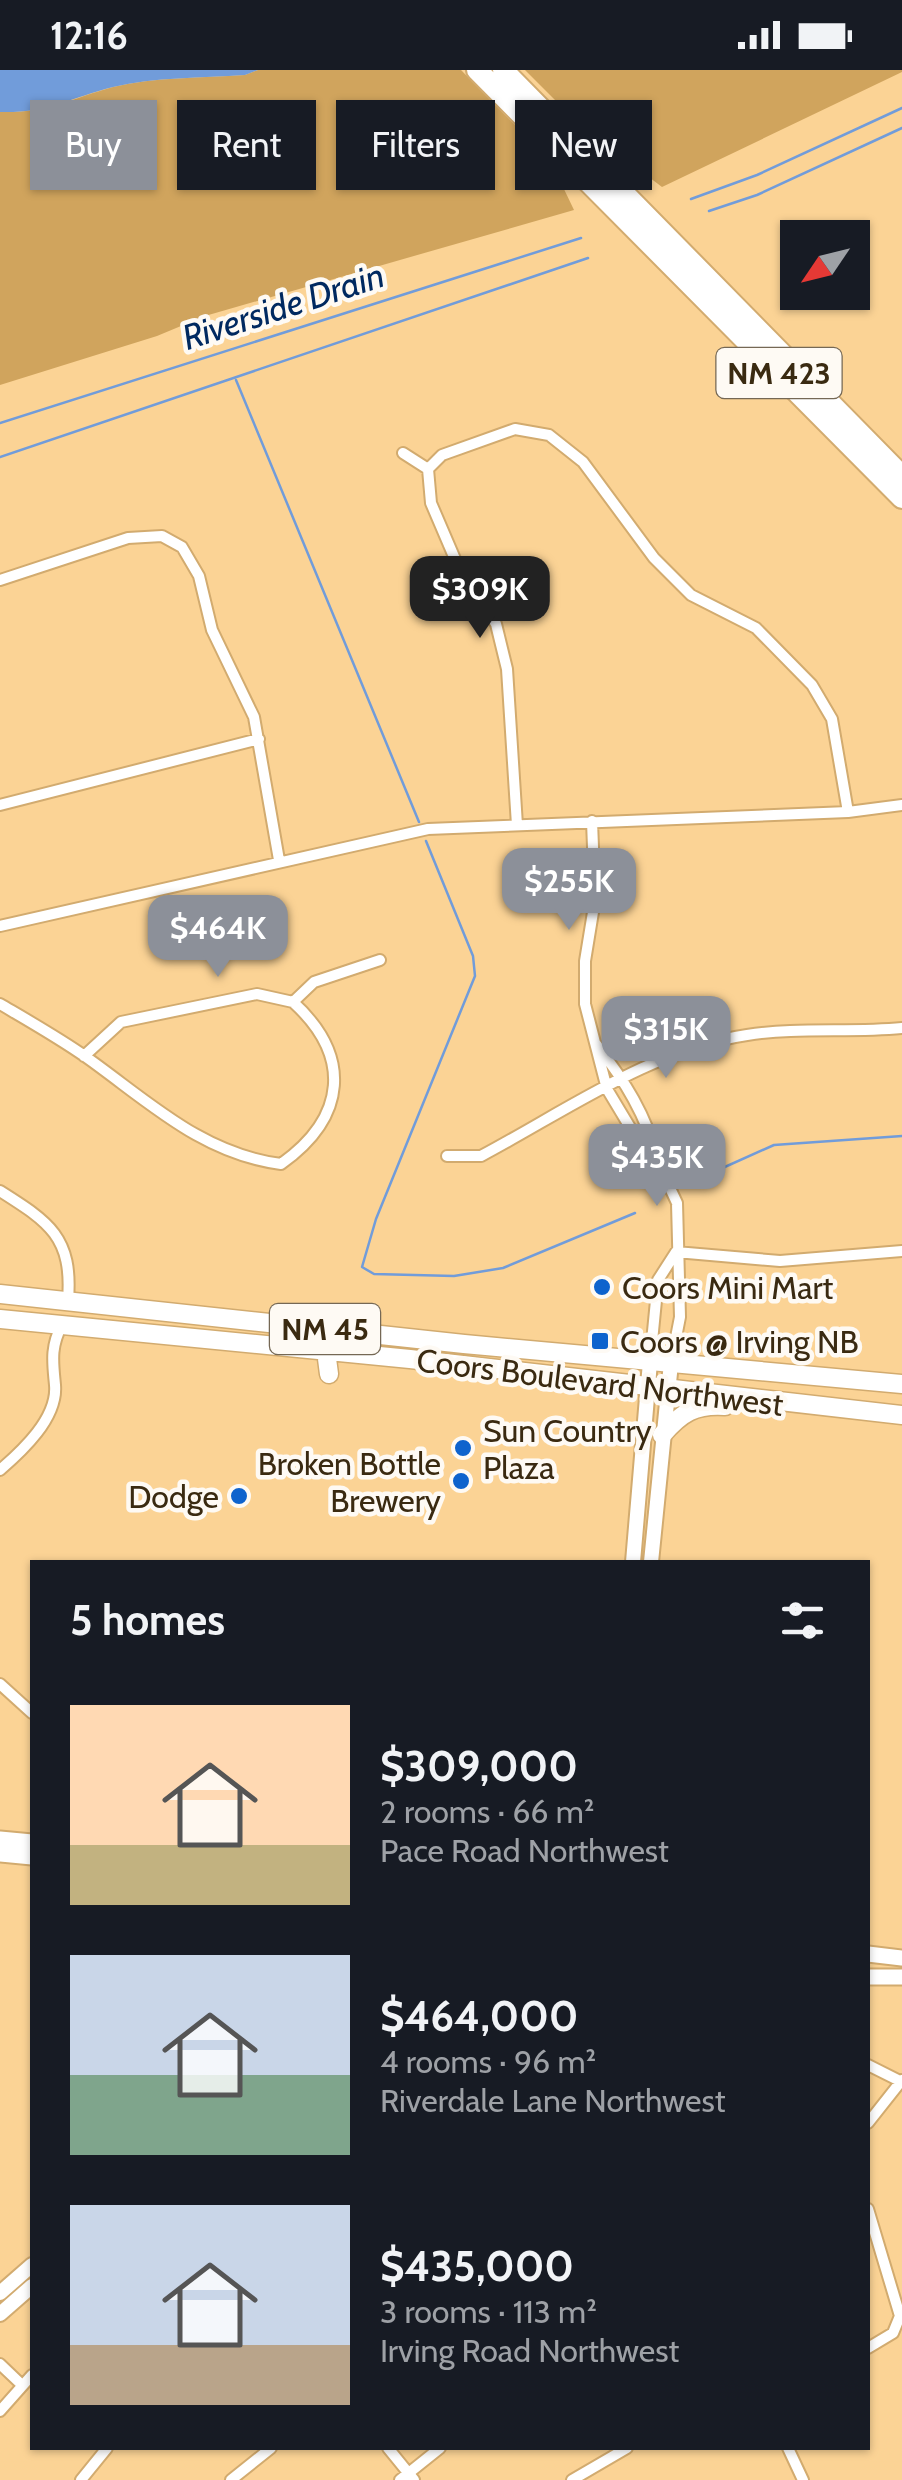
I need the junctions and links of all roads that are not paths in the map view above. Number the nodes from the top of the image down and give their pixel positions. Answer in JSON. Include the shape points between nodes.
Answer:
{"nodes":[{"id":1,"x":477,"y":70,"type":"edge"},
{"id":2,"x":504,"y":70,"type":"edge"},
{"id":3,"x":529,"y":100,"type":"edge"},
{"id":4,"x":515,"y":103,"type":"edge"},
{"id":5,"x":610,"y":190,"type":"edge"},
{"id":6,"x":664,"y":244,"type":"junction"},
{"id":7,"x":403,"y":452,"type":"dead end"},
{"id":8,"x":428,"y":469,"type":"junction"},
{"id":9,"x":902,"y":476,"type":"edge"},
{"id":10,"x":902,"y":498,"type":"edge"},
{"id":11,"x":0,"y":580,"type":"edge"},
{"id":12,"x":259,"y":739,"type":"junction"},
{"id":13,"x":0,"y":805,"type":"edge"},
{"id":14,"x":902,"y":805,"type":"edge"},
{"id":15,"x":848,"y":812,"type":"junction"},
{"id":16,"x":592,"y":822,"type":"junction"},
{"id":17,"x":518,"y":825,"type":"junction"},
{"id":18,"x":279,"y":860,"type":"junction"},
{"id":19,"x":0,"y":926,"type":"edge"},
{"id":20,"x":380,"y":960,"type":"dead end"},
{"id":21,"x":293,"y":1002,"type":"junction"},
{"id":22,"x":0,"y":1004,"type":"edge"},
{"id":23,"x":902,"y":1028,"type":"edge"},
{"id":24,"x":592,"y":1040,"type":"junction"},
{"id":25,"x":84,"y":1056,"type":"junction"},
{"id":26,"x":625,"y":1080,"type":"junction"},
{"id":27,"x":607,"y":1089,"type":"junction"},
{"id":28,"x":447,"y":1156,"type":"dead end"},
{"id":29,"x":658,"y":1162,"type":"junction"},
{"id":30,"x":0,"y":1191,"type":"edge"},
{"id":31,"x":902,"y":1251,"type":"edge"},
{"id":32,"x":676,"y":1252,"type":"junction"},
{"id":33,"x":0,"y":1294,"type":"edge"},
{"id":34,"x":68,"y":1300,"type":"junction"},
{"id":35,"x":0,"y":1316,"type":"edge"},
{"id":36,"x":223,"y":1318,"type":"junction"},
{"id":37,"x":62,"y":1325,"type":"junction"},
{"id":38,"x":424,"y":1340,"type":"junction"},
{"id":39,"x":326,"y":1351,"type":"junction"},
{"id":40,"x":650,"y":1362,"type":"junction"},
{"id":41,"x":671,"y":1362,"type":"junction"},
{"id":42,"x":329,"y":1374,"type":"dead end"},
{"id":43,"x":902,"y":1384,"type":"edge"},
{"id":44,"x":647,"y":1387,"type":"junction"},
{"id":45,"x":667,"y":1390,"type":"junction"},
{"id":46,"x":789,"y":1404,"type":"junction"},
{"id":47,"x":902,"y":1415,"type":"edge"},
{"id":48,"x":662,"y":1435,"type":"junction"},
{"id":49,"x":0,"y":1470,"type":"edge"},
{"id":50,"x":632,"y":1560,"type":"edge"},
{"id":51,"x":651,"y":1560,"type":"edge"},
{"id":52,"x":0,"y":1684,"type":"edge"},
{"id":53,"x":30,"y":1710,"type":"edge"},
{"id":54,"x":0,"y":1839,"type":"edge"},
{"id":55,"x":30,"y":1842,"type":"edge"},
{"id":56,"x":0,"y":1854,"type":"edge"},
{"id":57,"x":30,"y":1857,"type":"edge"},
{"id":58,"x":870,"y":1954,"type":"edge"},
{"id":59,"x":902,"y":1958,"type":"edge"},
{"id":60,"x":870,"y":1977,"type":"edge"},
{"id":61,"x":902,"y":1977,"type":"edge"},
{"id":62,"x":870,"y":2066,"type":"edge"},
{"id":63,"x":902,"y":2082,"type":"edge"},
{"id":64,"x":870,"y":2121,"type":"edge"},
{"id":65,"x":870,"y":2214,"type":"edge"},
{"id":66,"x":30,"y":2267,"type":"edge"},
{"id":67,"x":897,"y":2284,"type":"edge"},
{"id":68,"x":30,"y":2288,"type":"edge"},
{"id":69,"x":0,"y":2293,"type":"edge"},
{"id":70,"x":0,"y":2314,"type":"edge"},
{"id":71,"x":870,"y":2347,"type":"edge"},
{"id":72,"x":0,"y":2364,"type":"edge"},
{"id":73,"x":30,"y":2377,"type":"edge"},
{"id":74,"x":22,"y":2385,"type":"junction"},
{"id":75,"x":0,"y":2411,"type":"edge"},
{"id":76,"x":106,"y":2450,"type":"edge"},
{"id":77,"x":269,"y":2450,"type":"edge"},
{"id":78,"x":389,"y":2450,"type":"edge"},
{"id":79,"x":438,"y":2450,"type":"edge"},
{"id":80,"x":624,"y":2450,"type":"edge"},
{"id":81,"x":789,"y":2450,"type":"edge"},
{"id":82,"x":407,"y":2478,"type":"edge"},
{"id":83,"x":81,"y":2480,"type":"edge"},
{"id":84,"x":231,"y":2480,"type":"edge"},
{"id":85,"x":572,"y":2480,"type":"edge"},
{"id":86,"x":803,"y":2480,"type":"edge"}],
"edges":[{"from":1,"to":4,"type":"highway","number":"NM 423"},
{"from":2,"to":3,"type":"highway","number":"NM 423"},
{"from":5,"to":6,"type":"highway","number":"NM 423"},
{"from":6,"to":9,"type":"highway","number":"NM 423"},
{"from":6,"to":10,"type":"highway","number":"NM 423"},
{"from":7,"to":8,"type":"street"},
{"from":8,"to":15,"type":"street","via":[[442,454],[516,430],[550,435],[583,462],[654,558],[691,595],[756,628],[812,685],[832,719]]},
{"from":8,"to":17,"type":"street","via":[[431,503],[455,559],[496,624],[508,669]]},
{"from":11,"to":12,"type":"street","via":[[128,538],[162,536],[182,547],[193,560],[212,630]]},
{"from":12,"to":13,"type":"street"},
{"from":12,"to":18,"type":"street"},
{"from":14,"to":15,"type":"street"},
{"from":15,"to":16,"type":"street"},
{"from":16,"to":17,"type":"street"},
{"from":16,"to":24,"type":"street","via":[[595,900],[584,979]]},
{"from":17,"to":18,"type":"street","via":[[428,828]]},
{"from":18,"to":19,"type":"street"},
{"from":20,"to":21,"type":"street","via":[[314,982]]},
{"from":21,"to":25,"type":"street","via":[[256,994],[121,1022]]},
{"from":21,"to":25,"type":"street","via":[[318,1025],[336,1082],[329,1112],[300,1151],[281,1164],[252,1160],[174,1125]]},
{"from":22,"to":25,"type":"street"},
{"from":23,"to":26,"type":"street","via":[[750,1034],[674,1055]]},
{"from":24,"to":26,"type":"street"},
{"from":24,"to":27,"type":"street"},
{"from":26,"to":27,"type":"street"},
{"from":26,"to":29,"type":"street"},
{"from":27,"to":28,"type":"street","via":[[480,1156]]},
{"from":27,"to":29,"type":"street"},
{"from":29,"to":32,"type":"street","via":[[676,1202]]},
{"from":30,"to":34,"type":"street","via":[[54,1231],[68,1264]]},
{"from":31,"to":32,"type":"street","via":[[780,1261]]},
{"from":32,"to":40,"type":"street","via":[[658,1280]]},
{"from":32,"to":41,"type":"street","via":[[680,1317]]},
{"from":33,"to":34,"type":"main road","name":"Coors Boulevard Northwest","number":"NM 45"},
{"from":34,"to":35,"type":"main road","via":[[48,1317]]},
{"from":34,"to":36,"type":"main road","name":"Coors Boulevard Northwest","number":"NM 45"},
{"from":35,"to":37,"type":"main road","name":"Coors Boulevard Northwest","number":"NM 45"},
{"from":36,"to":37,"type":"main road","via":[[205,1330],[86,1320]]},
{"from":36,"to":38,"type":"main road","name":"Coors Boulevard Northwest","number":"NM 45"},
{"from":37,"to":39,"type":"main road","name":"Coors Boulevard Northwest","number":"NM 45"},
{"from":37,"to":49,"type":"street","via":[[52,1350],[56,1384],[38,1430]]},
{"from":38,"to":39,"type":"main road"},
{"from":38,"to":40,"type":"main road","name":"Coors Boulevard Northwest","number":"NM 45"},
{"from":39,"to":42,"type":"main road"},
{"from":39,"to":44,"type":"main road","name":"Coors Boulevard Northwest","number":"NM 45"},
{"from":40,"to":41,"type":"main road","name":"Coors Boulevard Northwest","number":"NM 45"},
{"from":40,"to":44,"type":"street"},
{"from":41,"to":43,"type":"main road","name":"Coors Boulevard Northwest","number":"NM 45"},
{"from":41,"to":45,"type":"street"},
{"from":44,"to":45,"type":"main road","name":"Coors Boulevard Northwest","number":"NM 45"},
{"from":44,"to":50,"type":"street"},
{"from":45,"to":46,"type":"main road","name":"Coors Boulevard Northwest","number":"NM 45"},
{"from":45,"to":48,"type":"street"},
{"from":46,"to":47,"type":"main road","name":"Coors Boulevard Northwest","number":"NM 45"},
{"from":46,"to":48,"type":"main road","via":[[774,1412],[694,1408]]},
{"from":48,"to":51,"type":"street"},
{"from":52,"to":53,"type":"street"},
{"from":54,"to":55,"type":"main road"},
{"from":56,"to":57,"type":"main road"},
{"from":58,"to":59,"type":"main road"},
{"from":60,"to":61,"type":"main road"},
{"from":62,"to":63,"type":"street"},
{"from":63,"to":64,"type":"street"},
{"from":65,"to":67,"type":"street"},
{"from":66,"to":69,"type":"street"},
{"from":67,"to":71,"type":"street","via":[[899,2326]]},
{"from":68,"to":70,"type":"street"},
{"from":72,"to":74,"type":"street"},
{"from":73,"to":74,"type":"street"},
{"from":74,"to":75,"type":"street"},
{"from":76,"to":83,"type":"street"},
{"from":77,"to":84,"type":"street"},
{"from":78,"to":82,"type":"street"},
{"from":79,"to":82,"type":"street"},
{"from":80,"to":85,"type":"street"},
{"from":81,"to":86,"type":"street"}]}
